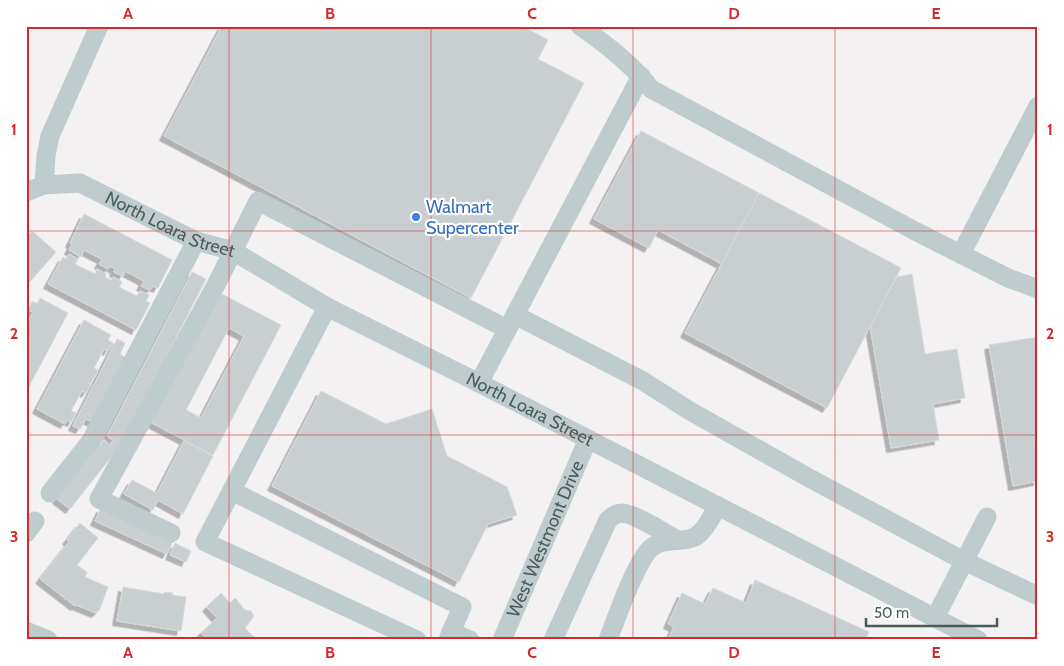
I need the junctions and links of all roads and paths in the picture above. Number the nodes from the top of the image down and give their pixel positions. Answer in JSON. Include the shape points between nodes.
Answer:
{"nodes":[{"id":1,"x":99,"y":26,"type":"edge"},
{"id":2,"x":580,"y":26,"type":"edge"},
{"id":3,"x":641,"y":76,"type":"junction"},
{"id":4,"x":1038,"y":106,"type":"edge"},
{"id":5,"x":44,"y":185,"type":"junction"},
{"id":6,"x":26,"y":192,"type":"edge"},
{"id":7,"x":196,"y":241,"type":"junction"},
{"id":8,"x":233,"y":251,"type":"junction"},
{"id":9,"x":961,"y":254,"type":"junction"},
{"id":10,"x":1038,"y":289,"type":"edge"},
{"id":11,"x":327,"y":307,"type":"junction"},
{"id":12,"x":511,"y":322,"type":"junction"},
{"id":13,"x":479,"y":383,"type":"junction"},
{"id":14,"x":588,"y":439,"type":"junction"},
{"id":15,"x":232,"y":491,"type":"junction"},
{"id":16,"x":50,"y":493,"type":"dead end"},
{"id":17,"x":718,"y":506,"type":"junction"},
{"id":18,"x":987,"y":517,"type":"dead end"},
{"id":19,"x":171,"y":534,"type":"dead end"},
{"id":20,"x":678,"y":540,"type":"junction"},
{"id":21,"x":964,"y":561,"type":"junction"},
{"id":22,"x":1038,"y":596,"type":"edge"},
{"id":23,"x":935,"y":618,"type":"junction"},
{"id":24,"x":26,"y":631,"type":"edge"},
{"id":25,"x":450,"y":636,"type":"edge"},
{"id":26,"x":968,"y":637,"type":"edge"},
{"id":27,"x":48,"y":640,"type":"edge"},
{"id":28,"x":417,"y":640,"type":"edge"},
{"id":29,"x":470,"y":640,"type":"edge"},
{"id":30,"x":502,"y":640,"type":"edge"},
{"id":31,"x":553,"y":640,"type":"edge"},
{"id":32,"x":608,"y":640,"type":"edge"}],
"edges":[{"from":1,"to":5,"type":"street","via":[[50,136]]},
{"from":2,"to":3,"type":"street"},
{"from":3,"to":9,"type":"street","via":[[651,89]]},
{"from":3,"to":12,"type":"street"},
{"from":4,"to":9,"type":"street"},
{"from":5,"to":6,"type":"street"},
{"from":5,"to":7,"type":"street","name":"North Loara Street","via":[[80,183]]},
{"from":7,"to":8,"type":"street","name":"North Loara Street"},
{"from":7,"to":16,"type":"street","via":[[91,442]]},
{"from":8,"to":11,"type":"street","name":"North Loara Street"},
{"from":8,"to":12,"type":"street","via":[[258,201]]},
{"from":8,"to":19,"type":"street","via":[[99,499]]},
{"from":9,"to":10,"type":"street"},
{"from":11,"to":13,"type":"street","name":"North Loara Street"},
{"from":11,"to":15,"type":"street"},
{"from":12,"to":13,"type":"street"},
{"from":12,"to":21,"type":"street","via":[[642,381],[811,479]]},
{"from":13,"to":14,"type":"street","name":"North Loara Street"},
{"from":14,"to":17,"type":"street","name":"North Loara Street"},
{"from":14,"to":30,"type":"street","name":"West Westmont Drive"},
{"from":15,"to":25,"type":"street","via":[[462,607]]},
{"from":15,"to":28,"type":"street","via":[[205,542]]},
{"from":17,"to":20,"type":"street","via":[[700,533],[690,540]]},
{"from":17,"to":23,"type":"street","name":"North Loara Street"},
{"from":18,"to":21,"type":"street"},
{"from":20,"to":31,"type":"street","via":[[633,516],[614,515],[608,520]]},
{"from":20,"to":32,"type":"street","via":[[668,540],[651,548],[639,564]]},
{"from":21,"to":22,"type":"street"},
{"from":21,"to":23,"type":"street"},
{"from":23,"to":26,"type":"street","name":"North Loara Street"},
{"from":24,"to":27,"type":"street"},
{"from":25,"to":29,"type":"street"}]}
